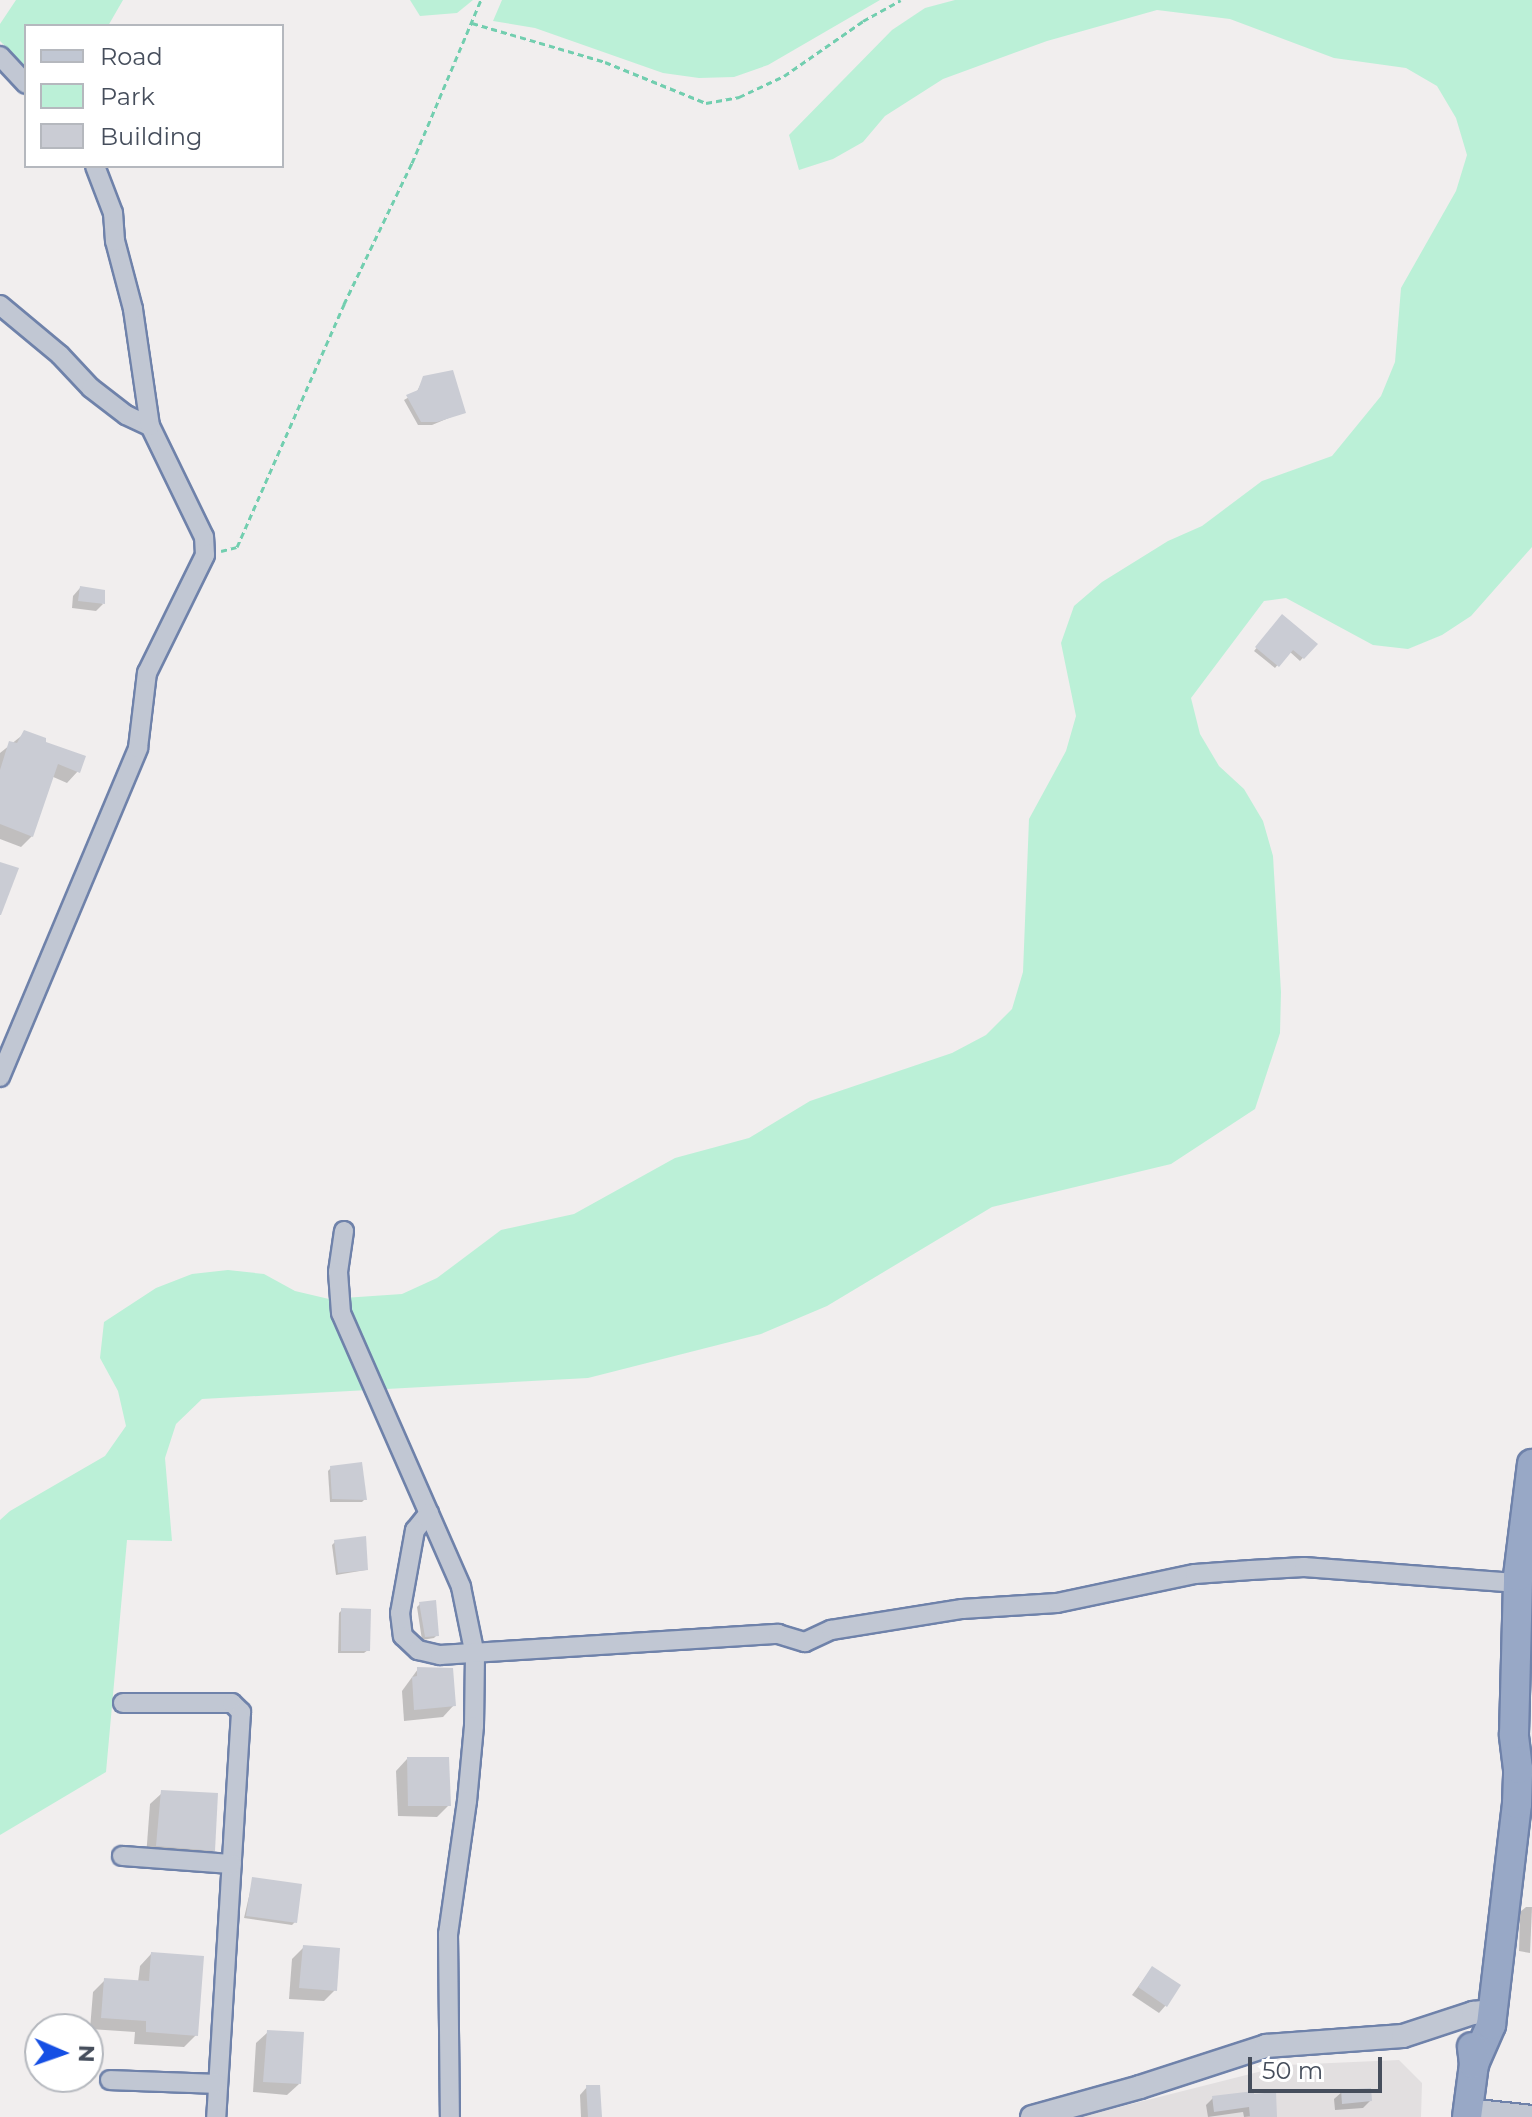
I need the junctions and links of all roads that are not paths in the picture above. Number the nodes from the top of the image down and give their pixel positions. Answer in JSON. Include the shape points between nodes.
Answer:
{"nodes":[{"id":1,"x":0,"y":56,"type":"edge"},
{"id":2,"x":24,"y":82,"type":"edge"},
{"id":3,"x":96,"y":168,"type":"edge"},
{"id":4,"x":0,"y":305,"type":"edge"},
{"id":5,"x":150,"y":426,"type":"junction"},
{"id":6,"x":0,"y":1077,"type":"edge"},
{"id":7,"x":344,"y":1231,"type":"dead end"},
{"id":8,"x":1532,"y":1464,"type":"edge"},
{"id":9,"x":429,"y":1513,"type":"junction"},
{"id":10,"x":1518,"y":1583,"type":"junction"},
{"id":11,"x":475,"y":1655,"type":"junction"},
{"id":12,"x":123,"y":1703,"type":"dead end"},
{"id":13,"x":122,"y":1856,"type":"dead end"},
{"id":14,"x":232,"y":1864,"type":"junction"},
{"id":15,"x":1483,"y":2012,"type":"junction"},
{"id":16,"x":110,"y":2080,"type":"dead end"},
{"id":17,"x":217,"y":2084,"type":"junction"},
{"id":18,"x":1467,"y":2112,"type":"edge"},
{"id":19,"x":1532,"y":2115,"type":"edge"},
{"id":20,"x":216,"y":2117,"type":"edge"},
{"id":21,"x":450,"y":2117,"type":"edge"},
{"id":22,"x":1032,"y":2117,"type":"edge"}],
"edges":[{"from":1,"to":2,"type":"street"},
{"from":3,"to":5,"type":"street","via":[[113,213]]},
{"from":4,"to":5,"type":"street","via":[[91,388]]},
{"from":5,"to":6,"type":"street","via":[[204,537],[205,555],[147,673],[138,748]]},
{"from":7,"to":9,"type":"street","via":[[338,1272],[341,1313]]},
{"from":8,"to":10,"type":"highway"},
{"from":9,"to":11,"type":"street","via":[[461,1587]]},
{"from":9,"to":11,"type":"street","via":[[415,1530],[405,1573],[403,1636],[418,1650]]},
{"from":10,"to":11,"type":"street","via":[[1304,1567],[1251,1570],[1168,1579],[1057,1603],[934,1613],[831,1630],[805,1642],[778,1634]]},
{"from":10,"to":15,"type":"highway","via":[[1517,1804]]},
{"from":11,"to":21,"type":"street","via":[[472,1741],[448,1934]]},
{"from":12,"to":14,"type":"street","via":[[238,1706]]},
{"from":13,"to":14,"type":"street"},
{"from":14,"to":17,"type":"street"},
{"from":15,"to":18,"type":"highway","via":[[1487,2039],[1474,2064]]},
{"from":15,"to":22,"type":"street","via":[[1403,2036],[1266,2046]]},
{"from":16,"to":17,"type":"street"},
{"from":17,"to":20,"type":"street"},
{"from":18,"to":19,"type":"street"}]}
